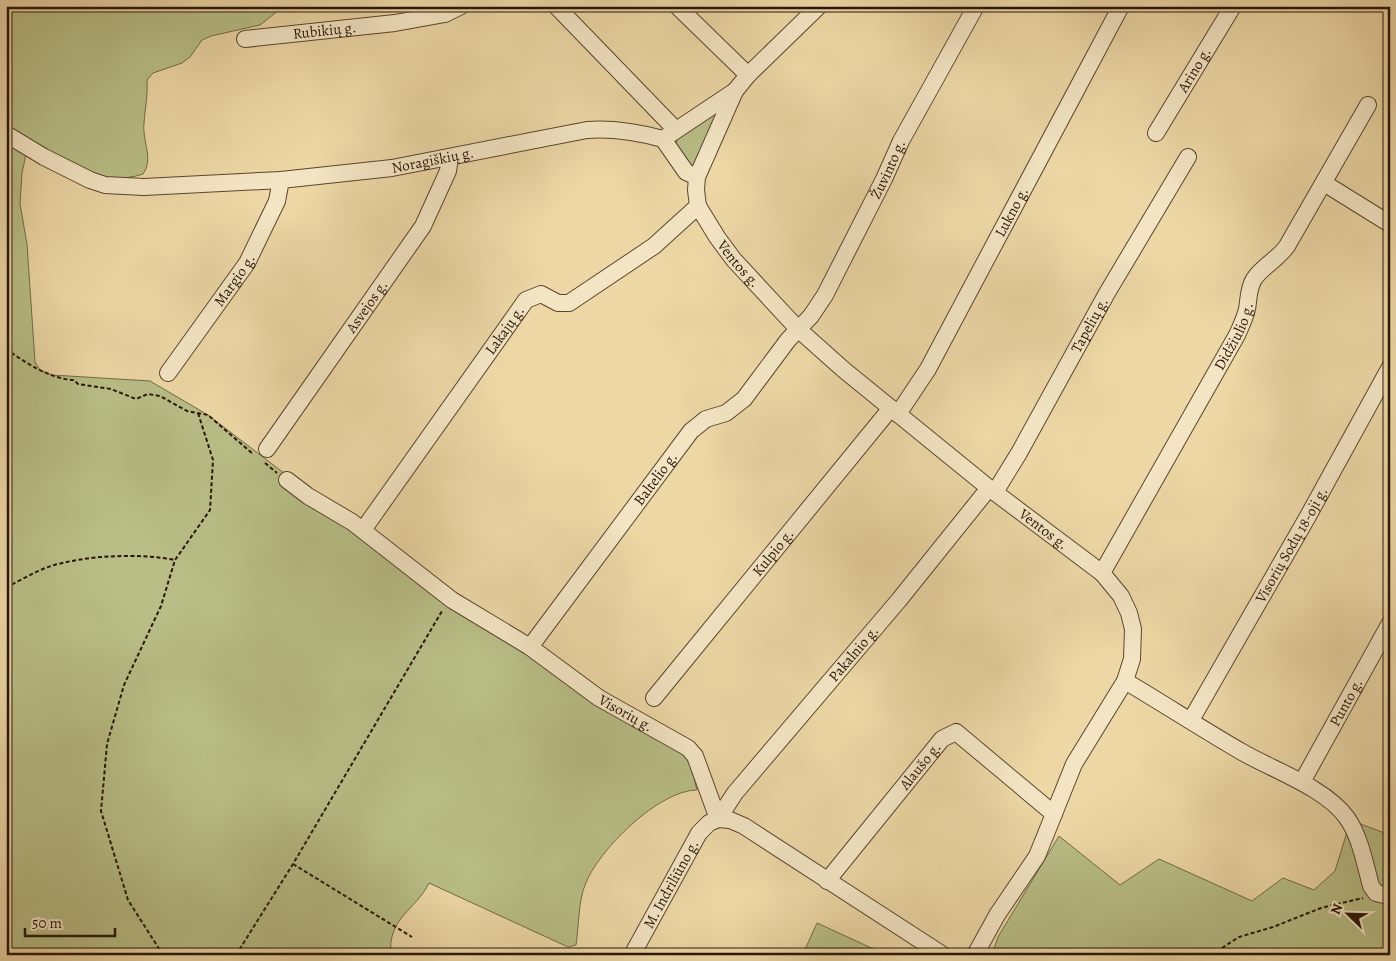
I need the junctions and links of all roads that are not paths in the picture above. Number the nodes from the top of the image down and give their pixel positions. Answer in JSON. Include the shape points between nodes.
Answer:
{"nodes":[{"id":1,"x":461,"y":6,"type":"edge"},
{"id":2,"x":556,"y":6,"type":"edge"},
{"id":3,"x":677,"y":6,"type":"edge"},
{"id":4,"x":819,"y":6,"type":"edge"},
{"id":5,"x":976,"y":6,"type":"edge"},
{"id":6,"x":1121,"y":6,"type":"edge"},
{"id":7,"x":1233,"y":6,"type":"edge"},
{"id":8,"x":245,"y":39,"type":"dead end"},
{"id":9,"x":748,"y":75,"type":"junction"},
{"id":10,"x":735,"y":91,"type":"junction"},
{"id":11,"x":1368,"y":105,"type":"dead end"},
{"id":12,"x":1156,"y":133,"type":"dead end"},
{"id":13,"x":6,"y":134,"type":"edge"},
{"id":14,"x":670,"y":134,"type":"junction"},
{"id":15,"x":450,"y":157,"type":"junction"},
{"id":16,"x":1188,"y":157,"type":"dead end"},
{"id":17,"x":697,"y":177,"type":"junction"},
{"id":18,"x":281,"y":180,"type":"junction"},
{"id":19,"x":1324,"y":184,"type":"junction"},
{"id":20,"x":698,"y":206,"type":"junction"},
{"id":21,"x":1390,"y":224,"type":"edge"},
{"id":22,"x":798,"y":329,"type":"junction"},
{"id":23,"x":1390,"y":367,"type":"edge"},
{"id":24,"x":168,"y":373,"type":"dead end"},
{"id":25,"x":894,"y":411,"type":"junction"},
{"id":26,"x":267,"y":449,"type":"dead end"},
{"id":27,"x":286,"y":480,"type":"road end"},
{"id":28,"x":992,"y":490,"type":"junction"},
{"id":29,"x":363,"y":530,"type":"junction"},
{"id":30,"x":1102,"y":574,"type":"junction"},
{"id":31,"x":1390,"y":622,"type":"edge"},
{"id":32,"x":530,"y":647,"type":"junction"},
{"id":33,"x":1125,"y":682,"type":"junction"},
{"id":34,"x":654,"y":698,"type":"dead end"},
{"id":35,"x":1191,"y":720,"type":"junction"},
{"id":36,"x":1302,"y":782,"type":"junction"},
{"id":37,"x":1054,"y":814,"type":"junction"},
{"id":38,"x":718,"y":819,"type":"junction"},
{"id":39,"x":827,"y":881,"type":"junction"},
{"id":40,"x":1383,"y":892,"type":"edge"},
{"id":41,"x":632,"y":955,"type":"edge"},
{"id":42,"x":943,"y":955,"type":"edge"},
{"id":43,"x":975,"y":955,"type":"edge"}],
"edges":[{"from":1,"to":8,"type":"street","name":"Rubikių g.","via":[[445,14],[396,23]]},
{"from":2,"to":14,"type":"street"},
{"from":3,"to":9,"type":"street"},
{"from":4,"to":9,"type":"street"},
{"from":5,"to":22,"type":"street","name":"Žuvinto g.","via":[[901,141],[825,296]]},
{"from":6,"to":25,"type":"street","name":"Lukno g.","via":[[928,370]]},
{"from":7,"to":12,"type":"street","name":"Arino g."},
{"from":9,"to":10,"type":"street"},
{"from":10,"to":14,"type":"street"},
{"from":10,"to":17,"type":"street"},
{"from":11,"to":19,"type":"street","name":"Didžiulio g."},
{"from":13,"to":18,"type":"street","name":"Noragiškių g.","via":[[90,180],[121,186]]},
{"from":14,"to":15,"type":"street","name":"Noragiškių g.","via":[[602,129],[550,136]]},
{"from":14,"to":17,"type":"street","via":[[686,172]]},
{"from":15,"to":18,"type":"street","name":"Noragiškių g.","via":[[392,168]]},
{"from":15,"to":26,"type":"street","name":"Asvejos g.","via":[[448,171],[423,226]]},
{"from":16,"to":28,"type":"street","name":"Tapelių g.","via":[[1107,293],[1019,453]]},
{"from":17,"to":20,"type":"street"},
{"from":18,"to":24,"type":"street","name":"Margio g.","via":[[277,201],[247,263]]},
{"from":19,"to":21,"type":"street"},
{"from":19,"to":30,"type":"street","name":"Didžiulio g.","via":[[1280,257],[1262,269],[1254,280],[1237,335]]},
{"from":20,"to":22,"type":"street","name":"Ventos g.","via":[[734,260]]},
{"from":20,"to":29,"type":"street","name":"Lakajų g.","via":[[654,246],[569,302],[558,304],[541,294],[526,300]]},
{"from":22,"to":25,"type":"street","name":"Ventos g."},
{"from":22,"to":32,"type":"street","name":"Baltelio g.","via":[[744,399],[726,413],[706,419],[691,431]]},
{"from":23,"to":35,"type":"street","name":"Visorių Sodų 18-oji g."},
{"from":25,"to":28,"type":"street","name":"Ventos g."},
{"from":25,"to":34,"type":"street","name":"Kulpio g."},
{"from":27,"to":29,"type":"street","name":"Visorių g."},
{"from":28,"to":30,"type":"street","name":"Ventos g."},
{"from":28,"to":38,"type":"street","name":"Pakalnio g.","via":[[735,793]]},
{"from":29,"to":32,"type":"street","name":"Visorių g.","via":[[452,600]]},
{"from":30,"to":33,"type":"street","name":"Ventos g.","via":[[1119,592],[1133,629],[1132,659]]},
{"from":31,"to":36,"type":"street","name":"Punto g."},
{"from":32,"to":38,"type":"street","name":"Visorių g.","via":[[600,698],[688,748],[695,756]]},
{"from":33,"to":35,"type":"street"},
{"from":33,"to":37,"type":"street","name":"Ventos g.","via":[[1074,764]]},
{"from":35,"to":36,"type":"street","via":[[1243,752]]},
{"from":36,"to":40,"type":"street","via":[[1347,818],[1355,832],[1371,886]]},
{"from":37,"to":39,"type":"street","name":"Alaušo g.","via":[[956,732],[942,739]]},
{"from":37,"to":43,"type":"street","name":"Ventos g.","via":[[1045,842]]},
{"from":38,"to":39,"type":"street","via":[[744,826]]},
{"from":38,"to":41,"type":"street","name":"M. Indriliūno g.","via":[[699,833]]},
{"from":39,"to":42,"type":"street"}]}
